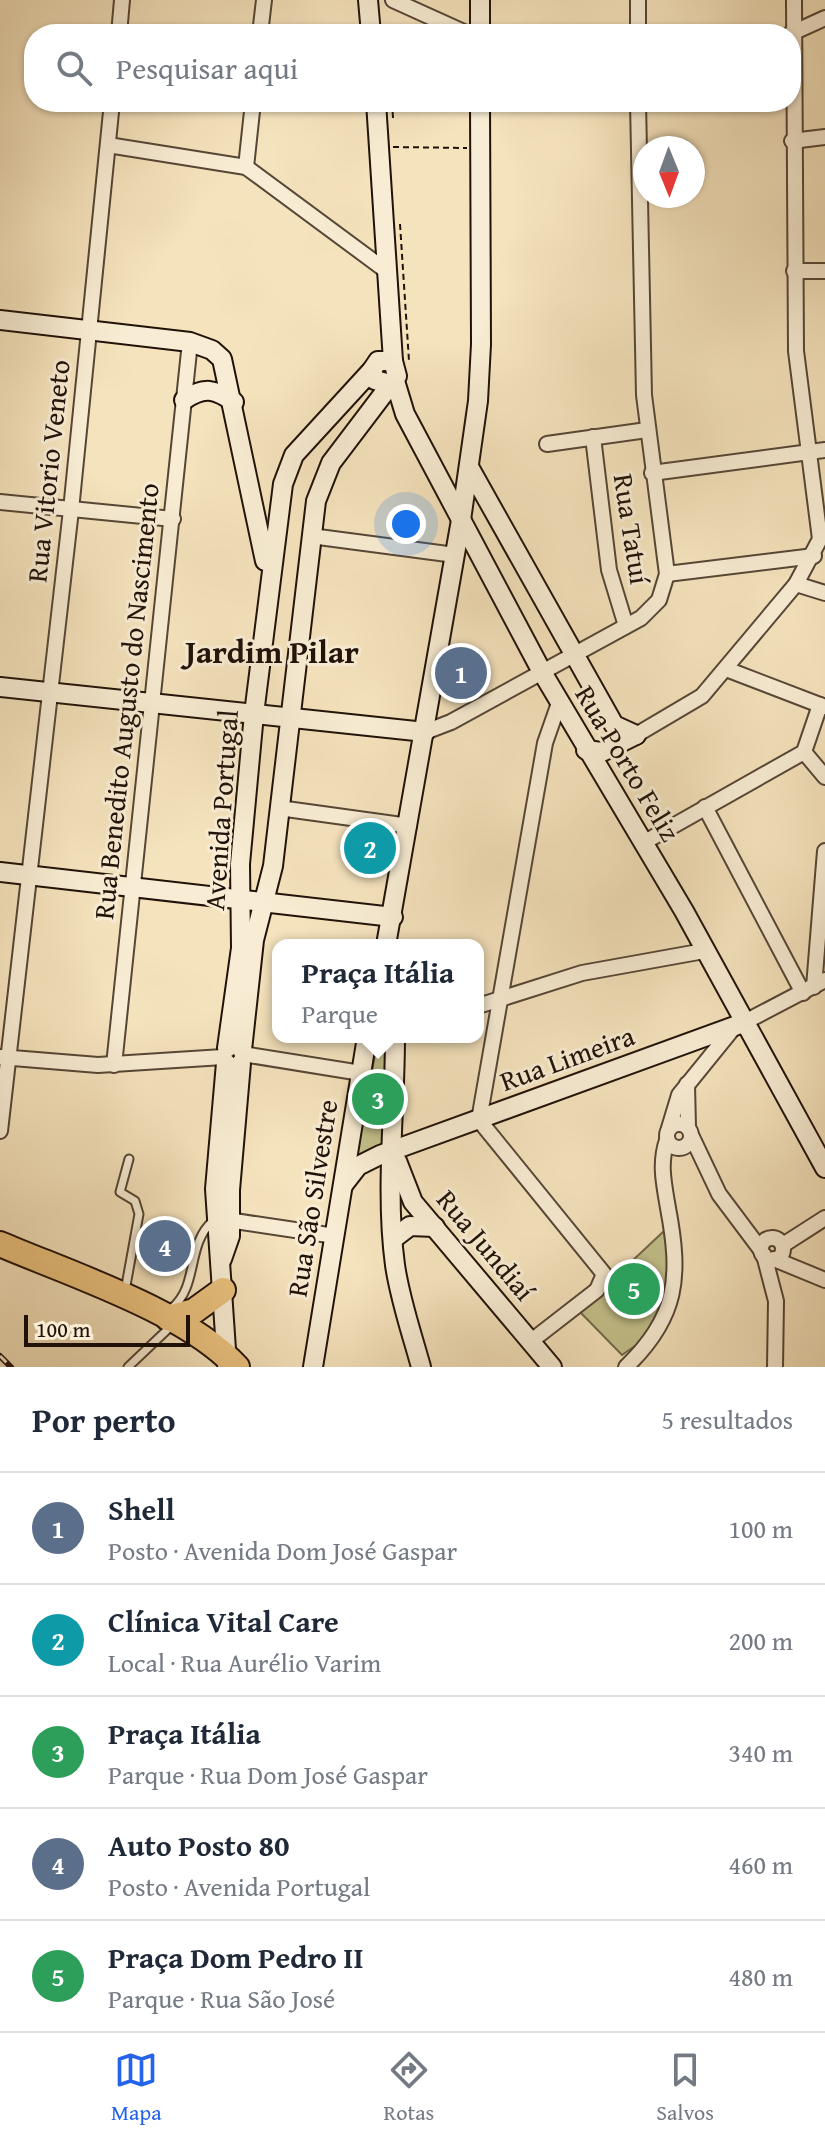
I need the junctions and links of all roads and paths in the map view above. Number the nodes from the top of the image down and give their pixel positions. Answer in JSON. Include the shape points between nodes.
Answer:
{"nodes":[{"id":1,"x":122,"y":0,"type":"edge"},
{"id":2,"x":264,"y":0,"type":"edge"},
{"id":3,"x":368,"y":0,"type":"edge"},
{"id":4,"x":393,"y":0,"type":"edge"},
{"id":5,"x":480,"y":0,"type":"edge"},
{"id":6,"x":638,"y":0,"type":"edge"},
{"id":7,"x":794,"y":0,"type":"edge"},
{"id":8,"x":825,"y":18,"type":"edge"},
{"id":9,"x":120,"y":24,"type":"edge"},
{"id":10,"x":261,"y":24,"type":"edge"},
{"id":11,"x":370,"y":24,"type":"edge"},
{"id":12,"x":446,"y":24,"type":"edge"},
{"id":13,"x":480,"y":24,"type":"edge"},
{"id":14,"x":638,"y":24,"type":"edge"},
{"id":15,"x":793,"y":24,"type":"edge"},
{"id":16,"x":801,"y":30,"type":"edge"},
{"id":17,"x":111,"y":112,"type":"edge"},
{"id":18,"x":252,"y":112,"type":"edge"},
{"id":19,"x":377,"y":112,"type":"edge"},
{"id":20,"x":480,"y":112,"type":"edge"},
{"id":21,"x":638,"y":112,"type":"edge"},
{"id":22,"x":792,"y":112,"type":"edge"},
{"id":23,"x":825,"y":137,"type":"edge"},
{"id":24,"x":792,"y":141,"type":"junction"},
{"id":25,"x":108,"y":145,"type":"junction"},
{"id":26,"x":392,"y":147,"type":"dead end"},
{"id":27,"x":480,"y":148,"type":"junction"},
{"id":28,"x":246,"y":167,"type":"junction"},
{"id":29,"x":794,"y":271,"type":"junction"},
{"id":30,"x":825,"y":271,"type":"edge"},
{"id":31,"x":388,"y":272,"type":"junction"},
{"id":32,"x":0,"y":320,"type":"edge"},
{"id":33,"x":89,"y":329,"type":"junction"},
{"id":34,"x":190,"y":342,"type":"junction"},
{"id":35,"x":381,"y":364,"type":"junction"},
{"id":36,"x":392,"y":382,"type":"junction"},
{"id":37,"x":184,"y":400,"type":"junction"},
{"id":38,"x":234,"y":402,"type":"junction"},
{"id":39,"x":405,"y":414,"type":"junction"},
{"id":40,"x":368,"y":419,"type":"junction"},
{"id":41,"x":647,"y":430,"type":"junction"},
{"id":42,"x":593,"y":437,"type":"junction"},
{"id":43,"x":547,"y":444,"type":"dead end"},
{"id":44,"x":825,"y":450,"type":"edge"},
{"id":45,"x":808,"y":452,"type":"junction"},
{"id":46,"x":469,"y":467,"type":"junction"},
{"id":47,"x":652,"y":473,"type":"junction"},
{"id":48,"x":0,"y":502,"type":"edge"},
{"id":49,"x":71,"y":510,"type":"junction"},
{"id":50,"x":258,"y":518,"type":"junction"},
{"id":51,"x":173,"y":519,"type":"junction"},
{"id":52,"x":461,"y":520,"type":"junction"},
{"id":53,"x":276,"y":527,"type":"junction"},
{"id":54,"x":311,"y":536,"type":"junction"},
{"id":55,"x":455,"y":555,"type":"junction"},
{"id":56,"x":820,"y":560,"type":"edge"},
{"id":57,"x":667,"y":574,"type":"junction"},
{"id":58,"x":268,"y":579,"type":"junction"},
{"id":59,"x":796,"y":584,"type":"junction"},
{"id":60,"x":825,"y":593,"type":"edge"},
{"id":61,"x":626,"y":626,"type":"junction"},
{"id":62,"x":576,"y":654,"type":"junction"},
{"id":63,"x":726,"y":669,"type":"junction"},
{"id":64,"x":542,"y":672,"type":"junction"},
{"id":65,"x":0,"y":687,"type":"edge"},
{"id":66,"x":51,"y":693,"type":"junction"},
{"id":67,"x":152,"y":703,"type":"junction"},
{"id":68,"x":559,"y":703,"type":"junction"},
{"id":69,"x":823,"y":706,"type":"edge"},
{"id":70,"x":254,"y":714,"type":"junction"},
{"id":71,"x":289,"y":718,"type":"junction"},
{"id":72,"x":614,"y":725,"type":"junction"},
{"id":73,"x":425,"y":732,"type":"junction"},
{"id":74,"x":636,"y":735,"type":"junction"},
{"id":75,"x":599,"y":750,"type":"junction"},
{"id":76,"x":804,"y":752,"type":"junction"},
{"id":77,"x":825,"y":777,"type":"edge"},
{"id":78,"x":705,"y":807,"type":"junction"},
{"id":79,"x":279,"y":808,"type":"junction"},
{"id":80,"x":409,"y":826,"type":"junction"},
{"id":81,"x":643,"y":843,"type":"junction"},
{"id":82,"x":825,"y":851,"type":"edge"},
{"id":83,"x":0,"y":872,"type":"edge"},
{"id":84,"x":31,"y":876,"type":"junction"},
{"id":85,"x":130,"y":887,"type":"junction"},
{"id":86,"x":242,"y":898,"type":"junction"},
{"id":87,"x":262,"y":900,"type":"junction"},
{"id":88,"x":393,"y":917,"type":"junction"},
{"id":89,"x":388,"y":939,"type":"edge"},
{"id":90,"x":393,"y":939,"type":"edge"},
{"id":91,"x":704,"y":951,"type":"junction"},
{"id":92,"x":814,"y":987,"type":"edge"},
{"id":93,"x":501,"y":997,"type":"junction"},
{"id":94,"x":484,"y":1004,"type":"edge"},
{"id":95,"x":739,"y":1024,"type":"junction"},
{"id":96,"x":370,"y":1043,"type":"edge"},
{"id":97,"x":394,"y":1043,"type":"edge"},
{"id":98,"x":238,"y":1057,"type":"junction"},
{"id":99,"x":4,"y":1058,"type":"edge"},
{"id":100,"x":114,"y":1065,"type":"junction"},
{"id":101,"x":361,"y":1073,"type":"junction"},
{"id":102,"x":479,"y":1120,"type":"junction"},
{"id":103,"x":0,"y":1131,"type":"edge"},
{"id":104,"x":679,"y":1138,"type":"junction"},
{"id":105,"x":394,"y":1150,"type":"junction"},
{"id":106,"x":129,"y":1159,"type":"dead end"},
{"id":107,"x":353,"y":1161,"type":"junction"},
{"id":108,"x":825,"y":1168,"type":"edge"},
{"id":109,"x":825,"y":1218,"type":"edge"},
{"id":110,"x":435,"y":1227,"type":"junction"},
{"id":111,"x":223,"y":1228,"type":"junction"},
{"id":112,"x":335,"y":1236,"type":"junction"},
{"id":113,"x":393,"y":1239,"type":"junction"},
{"id":114,"x":0,"y":1244,"type":"edge"},
{"id":115,"x":773,"y":1248,"type":"junction"},
{"id":116,"x":0,"y":1258,"type":"edge"},
{"id":117,"x":825,"y":1280,"type":"edge"},
{"id":118,"x":223,"y":1290,"type":"junction"},
{"id":119,"x":124,"y":1297,"type":"junction"},
{"id":120,"x":165,"y":1321,"type":"junction"},
{"id":121,"x":530,"y":1342,"type":"junction"},
{"id":122,"x":229,"y":1364,"type":"edge"},
{"id":123,"x":128,"y":1367,"type":"edge"},
{"id":124,"x":313,"y":1367,"type":"edge"},
{"id":125,"x":421,"y":1367,"type":"edge"},
{"id":126,"x":552,"y":1367,"type":"edge"},
{"id":127,"x":626,"y":1367,"type":"edge"},
{"id":128,"x":775,"y":1367,"type":"edge"}],
"edges":[{"from":1,"to":9,"type":"street"},
{"from":2,"to":10,"type":"street"},
{"from":3,"to":11,"type":"street"},
{"from":4,"to":12,"type":"street"},
{"from":5,"to":13,"type":"street"},
{"from":6,"to":14,"type":"street"},
{"from":7,"to":15,"type":"street"},
{"from":8,"to":16,"type":"street"},
{"from":17,"to":25,"type":"street","name":"Rua Vitorio Veneto"},
{"from":18,"to":28,"type":"street"},
{"from":19,"to":31,"type":"street","name":"Avenida Portugal"},
{"from":20,"to":27,"type":"street"},
{"from":21,"to":41,"type":"street"},
{"from":22,"to":24,"type":"street"},
{"from":23,"to":24,"type":"street"},
{"from":24,"to":29,"type":"street"},
{"from":25,"to":28,"type":"street"},
{"from":25,"to":33,"type":"street","name":"Rua Vitorio Veneto"},
{"from":26,"to":27,"type":"path"},
{"from":27,"to":46,"type":"street","via":[[481,358]]},
{"from":28,"to":31,"type":"street"},
{"from":29,"to":30,"type":"street"},
{"from":29,"to":45,"type":"street","via":[[796,351]]},
{"from":31,"to":35,"type":"street","name":"Avenida Portugal","via":[[389,333]]},
{"from":32,"to":33,"type":"street"},
{"from":33,"to":34,"type":"street"},
{"from":33,"to":49,"type":"street","name":"Rua Vitorio Veneto"},
{"from":34,"to":37,"type":"street","name":"Rua Benedito Augusto do Nascimento"},
{"from":34,"to":38,"type":"street","via":[[222,359]]},
{"from":35,"to":36,"type":"street","name":"Rua Porto Feliz","via":[[398,371]]},
{"from":35,"to":53,"type":"street","name":"Avenida Portugal","via":[[294,455]]},
{"from":36,"to":39,"type":"street","name":"Rua Porto Feliz"},
{"from":36,"to":40,"type":"street","name":"Avenida Portugal"},
{"from":37,"to":38,"type":"street","via":[[211,389]]},
{"from":37,"to":51,"type":"street","name":"Rua Benedito Augusto do Nascimento"},
{"from":38,"to":50,"type":"street"},
{"from":39,"to":40,"type":"street"},
{"from":39,"to":52,"type":"street","name":"Rua Porto Feliz"},
{"from":40,"to":54,"type":"street","name":"Avenida Portugal","via":[[321,480]]},
{"from":41,"to":42,"type":"street"},
{"from":41,"to":47,"type":"street"},
{"from":42,"to":43,"type":"street"},
{"from":42,"to":61,"type":"street","name":"Rua Tatuí","via":[[607,558]]},
{"from":44,"to":45,"type":"street"},
{"from":45,"to":47,"type":"street"},
{"from":45,"to":56,"type":"street"},
{"from":46,"to":52,"type":"street"},
{"from":46,"to":62,"type":"street"},
{"from":47,"to":57,"type":"street"},
{"from":48,"to":49,"type":"street"},
{"from":49,"to":51,"type":"street"},
{"from":49,"to":66,"type":"street","name":"Rua Vitorio Veneto"},
{"from":50,"to":53,"type":"street"},
{"from":50,"to":58,"type":"street"},
{"from":51,"to":67,"type":"street","name":"Rua Benedito Augusto do Nascimento"},
{"from":52,"to":55,"type":"street"},
{"from":52,"to":64,"type":"street","name":"Rua Porto Feliz"},
{"from":53,"to":58,"type":"street","name":"Avenida Portugal"},
{"from":54,"to":55,"type":"street"},
{"from":54,"to":71,"type":"street","name":"Avenida Portugal"},
{"from":55,"to":73,"type":"street"},
{"from":56,"to":57,"type":"street"},
{"from":56,"to":59,"type":"street"},
{"from":57,"to":61,"type":"street","via":[[659,600]]},
{"from":58,"to":70,"type":"street","name":"Avenida Portugal"},
{"from":59,"to":60,"type":"street"},
{"from":59,"to":63,"type":"street"},
{"from":61,"to":62,"type":"street"},
{"from":62,"to":64,"type":"street"},
{"from":62,"to":72,"type":"street"},
{"from":63,"to":69,"type":"street"},
{"from":63,"to":74,"type":"street","via":[[693,703]]},
{"from":64,"to":68,"type":"street","name":"Rua Porto Feliz"},
{"from":64,"to":73,"type":"street"},
{"from":65,"to":66,"type":"street"},
{"from":66,"to":67,"type":"street"},
{"from":66,"to":84,"type":"street","name":"Rua Vitorio Veneto"},
{"from":67,"to":70,"type":"street"},
{"from":67,"to":85,"type":"street","name":"Rua Benedito Augusto do Nascimento"},
{"from":68,"to":75,"type":"street","name":"Rua Porto Feliz"},
{"from":68,"to":93,"type":"street","via":[[545,743]]},
{"from":69,"to":76,"type":"street"},
{"from":70,"to":71,"type":"street"},
{"from":70,"to":86,"type":"street","name":"Avenida Portugal","via":[[240,864]]},
{"from":71,"to":73,"type":"street"},
{"from":71,"to":79,"type":"street","name":"Avenida Portugal"},
{"from":72,"to":74,"type":"street"},
{"from":72,"to":75,"type":"street"},
{"from":73,"to":80,"type":"street"},
{"from":74,"to":75,"type":"street"},
{"from":75,"to":81,"type":"street","name":"Rua Porto Feliz","via":[[600,774]]},
{"from":76,"to":77,"type":"street"},
{"from":76,"to":78,"type":"street"},
{"from":78,"to":81,"type":"street"},
{"from":78,"to":92,"type":"street"},
{"from":79,"to":80,"type":"street"},
{"from":79,"to":87,"type":"street","name":"Avenida Portugal","via":[[271,876]]},
{"from":80,"to":88,"type":"street"},
{"from":81,"to":91,"type":"street","name":"Rua Porto Feliz"},
{"from":82,"to":92,"type":"street"},
{"from":83,"to":84,"type":"street"},
{"from":84,"to":85,"type":"street"},
{"from":84,"to":99,"type":"street","name":"Rua Vitorio Veneto"},
{"from":85,"to":86,"type":"street"},
{"from":85,"to":100,"type":"street","name":"Rua Benedito Augusto do Nascimento"},
{"from":86,"to":87,"type":"street"},
{"from":86,"to":98,"type":"street","name":"Avenida Portugal"},
{"from":87,"to":88,"type":"street"},
{"from":87,"to":98,"type":"street","name":"Avenida Portugal"},
{"from":88,"to":89,"type":"street"},
{"from":88,"to":90,"type":"street"},
{"from":91,"to":93,"type":"street","via":[[582,973]]},
{"from":91,"to":95,"type":"street","name":"Rua Porto Feliz"},
{"from":92,"to":95,"type":"street","name":"Rua Limeira"},
{"from":93,"to":94,"type":"street"},
{"from":93,"to":102,"type":"street"},
{"from":95,"to":102,"type":"street","name":"Rua Limeira"},
{"from":95,"to":104,"type":"street","via":[[675,1102]]},
{"from":95,"to":108,"type":"street","name":"Rua Porto Feliz"},
{"from":96,"to":101,"type":"street","name":"Rua São Silvestre"},
{"from":97,"to":105,"type":"street"},
{"from":98,"to":100,"type":"street"},
{"from":98,"to":101,"type":"street"},
{"from":98,"to":111,"type":"street","name":"Avenida Portugal"},
{"from":99,"to":100,"type":"street"},
{"from":99,"to":103,"type":"street","name":"Rua Vitorio Veneto"},
{"from":101,"to":107,"type":"street","name":"Rua São Silvestre"},
{"from":102,"to":105,"type":"street","name":"Rua Limeira"},
{"from":102,"to":121,"type":"street","via":[[604,1274],[597,1290]]},
{"from":104,"to":115,"type":"street","via":[[701,1159],[743,1227]]},
{"from":104,"to":127,"type":"street","via":[[664,1183],[675,1257],[671,1298],[659,1330]]},
{"from":105,"to":107,"type":"street","name":"Rua Limeira"},
{"from":105,"to":110,"type":"street","name":"Rua Jundiaí","via":[[407,1192]]},
{"from":105,"to":113,"type":"street"},
{"from":106,"to":119,"type":"lane","via":[[120,1192],[135,1201],[139,1214]]},
{"from":107,"to":112,"type":"street","name":"Rua São Silvestre"},
{"from":109,"to":115,"type":"street"},
{"from":110,"to":113,"type":"street","via":[[410,1226]]},
{"from":110,"to":121,"type":"street","name":"Rua Jundiaí"},
{"from":111,"to":112,"type":"street","via":[[260,1226]]},
{"from":111,"to":118,"type":"street","name":"Avenida Portugal"},
{"from":111,"to":120,"type":"lane","via":[[202,1230],[183,1295]]},
{"from":112,"to":124,"type":"street","name":"Rua São Silvestre"},
{"from":113,"to":125,"type":"street"},
{"from":114,"to":119,"type":"highway"},
{"from":115,"to":117,"type":"street","via":[[802,1271]]},
{"from":115,"to":128,"type":"street"},
{"from":116,"to":120,"type":"highway"},
{"from":118,"to":120,"type":"highway","via":[[194,1311]]},
{"from":118,"to":122,"type":"street","name":"Avenida Portugal"},
{"from":119,"to":120,"type":"highway"},
{"from":120,"to":122,"type":"highway"},
{"from":120,"to":123,"type":"lane"},
{"from":121,"to":126,"type":"street","name":"Rua Jundiaí"}]}
